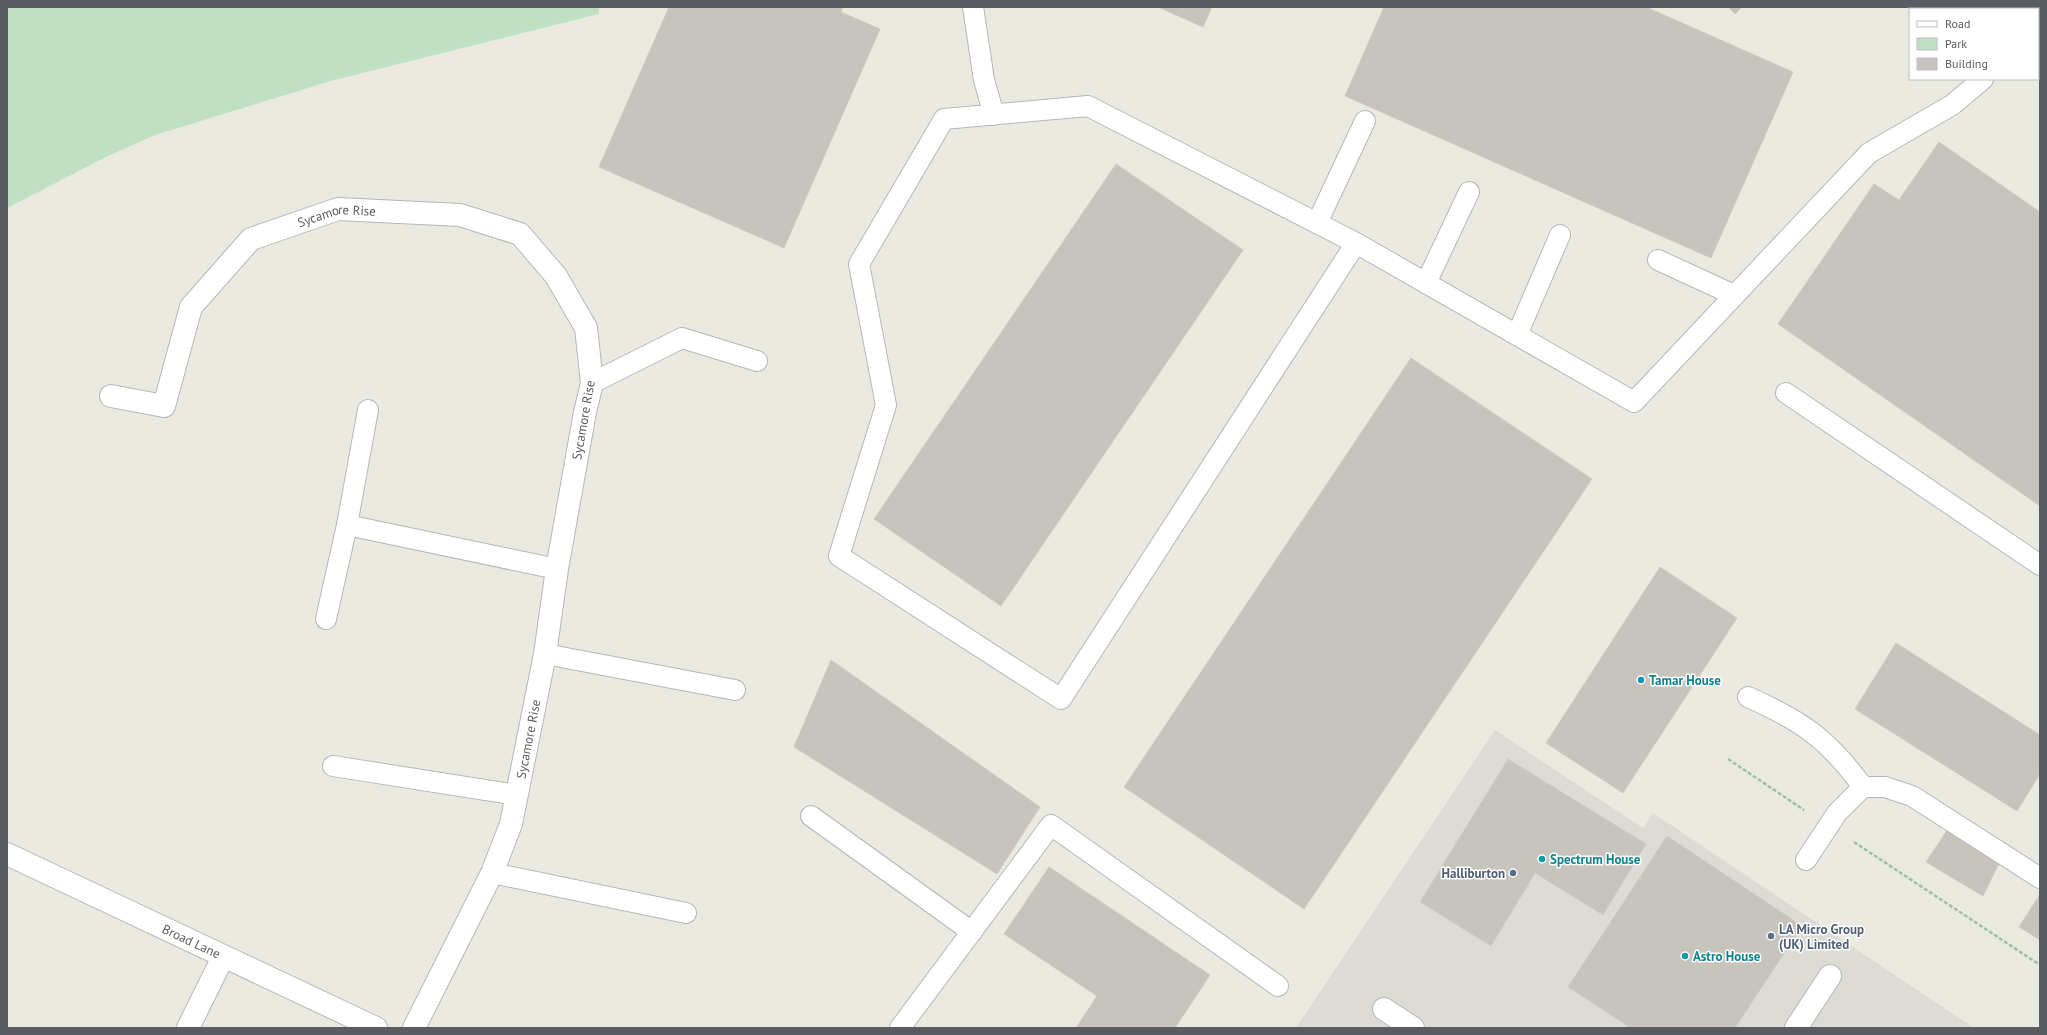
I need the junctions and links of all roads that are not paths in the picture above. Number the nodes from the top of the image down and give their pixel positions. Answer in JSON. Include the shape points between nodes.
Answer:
{"nodes":[{"id":1,"x":973,"y":7,"type":"edge"},
{"id":2,"x":1982,"y":80,"type":"edge"},
{"id":3,"x":994,"y":115,"type":"junction"},
{"id":4,"x":1365,"y":121,"type":"dead end"},
{"id":5,"x":1469,"y":192,"type":"dead end"},
{"id":6,"x":1317,"y":223,"type":"junction"},
{"id":7,"x":1560,"y":235,"type":"dead end"},
{"id":8,"x":1356,"y":243,"type":"junction"},
{"id":9,"x":1658,"y":260,"type":"dead end"},
{"id":10,"x":1426,"y":283,"type":"junction"},
{"id":11,"x":1734,"y":295,"type":"junction"},
{"id":12,"x":1518,"y":335,"type":"junction"},
{"id":13,"x":757,"y":361,"type":"dead end"},
{"id":14,"x":592,"y":383,"type":"junction"},
{"id":15,"x":1786,"y":393,"type":"dead end"},
{"id":16,"x":111,"y":396,"type":"dead end"},
{"id":17,"x":368,"y":410,"type":"dead end"},
{"id":18,"x":347,"y":525,"type":"junction"},
{"id":19,"x":2040,"y":565,"type":"edge"},
{"id":20,"x":557,"y":569,"type":"junction"},
{"id":21,"x":326,"y":619,"type":"dead end"},
{"id":22,"x":545,"y":654,"type":"junction"},
{"id":23,"x":735,"y":690,"type":"dead end"},
{"id":24,"x":1748,"y":698,"type":"dead end"},
{"id":25,"x":333,"y":766,"type":"dead end"},
{"id":26,"x":1863,"y":787,"type":"junction"},
{"id":27,"x":517,"y":795,"type":"junction"},
{"id":28,"x":811,"y":816,"type":"dead end"},
{"id":29,"x":7,"y":854,"type":"edge"},
{"id":30,"x":1806,"y":860,"type":"dead end"},
{"id":31,"x":492,"y":873,"type":"junction"},
{"id":32,"x":2040,"y":878,"type":"edge"},
{"id":33,"x":686,"y":913,"type":"dead end"},
{"id":34,"x":972,"y":932,"type":"junction"},
{"id":35,"x":223,"y":957,"type":"junction"},
{"id":36,"x":1830,"y":976,"type":"dead end"},
{"id":37,"x":1278,"y":986,"type":"dead end"},
{"id":38,"x":1384,"y":1009,"type":"dead end"},
{"id":39,"x":188,"y":1028,"type":"edge"},
{"id":40,"x":376,"y":1028,"type":"edge"},
{"id":41,"x":414,"y":1028,"type":"edge"},
{"id":42,"x":900,"y":1028,"type":"edge"},
{"id":43,"x":1413,"y":1028,"type":"edge"},
{"id":44,"x":1796,"y":1028,"type":"edge"}],
"edges":[{"from":1,"to":3,"type":"lane","via":[[984,80]]},
{"from":2,"to":11,"type":"lane","via":[[1952,105],[1869,152]]},
{"from":3,"to":6,"type":"lane","via":[[1088,106]]},
{"from":3,"to":8,"type":"lane","via":[[944,119],[859,264],[886,405],[839,556],[1061,699]]},
{"from":4,"to":6,"type":"lane"},
{"from":5,"to":10,"type":"lane"},
{"from":6,"to":8,"type":"lane"},
{"from":7,"to":12,"type":"lane"},
{"from":8,"to":10,"type":"lane"},
{"from":9,"to":11,"type":"lane"},
{"from":10,"to":12,"type":"lane"},
{"from":11,"to":12,"type":"lane","via":[[1634,402]]},
{"from":13,"to":14,"type":"lane","via":[[682,338]]},
{"from":14,"to":16,"type":"street","name":"Sycamore Rise","via":[[586,328],[556,276],[520,234],[460,215],[338,209],[251,239],[191,307],[164,406]]},
{"from":14,"to":20,"type":"street","name":"Sycamore Rise"},
{"from":15,"to":19,"type":"lane"},
{"from":17,"to":18,"type":"lane"},
{"from":18,"to":20,"type":"lane"},
{"from":18,"to":21,"type":"lane"},
{"from":20,"to":22,"type":"street","name":"Sycamore Rise"},
{"from":22,"to":23,"type":"lane"},
{"from":22,"to":27,"type":"street","name":"Sycamore Rise"},
{"from":24,"to":26,"type":"lane","via":[[1784,713],[1818,736],[1835,751]]},
{"from":25,"to":27,"type":"lane"},
{"from":26,"to":30,"type":"lane","via":[[1837,813]]},
{"from":26,"to":32,"type":"lane","via":[[1885,787],[1912,796]]},
{"from":27,"to":31,"type":"street","name":"Sycamore Rise","via":[[511,824]]},
{"from":28,"to":34,"type":"lane"},
{"from":29,"to":35,"type":"street","name":"Broad Lane"},
{"from":31,"to":33,"type":"lane"},
{"from":31,"to":41,"type":"street","name":"Sycamore Rise"},
{"from":34,"to":37,"type":"lane","via":[[1051,825]]},
{"from":34,"to":42,"type":"lane"},
{"from":35,"to":39,"type":"street"},
{"from":35,"to":40,"type":"street","name":"Broad Lane"},
{"from":36,"to":44,"type":"street"},
{"from":38,"to":43,"type":"street"}]}
